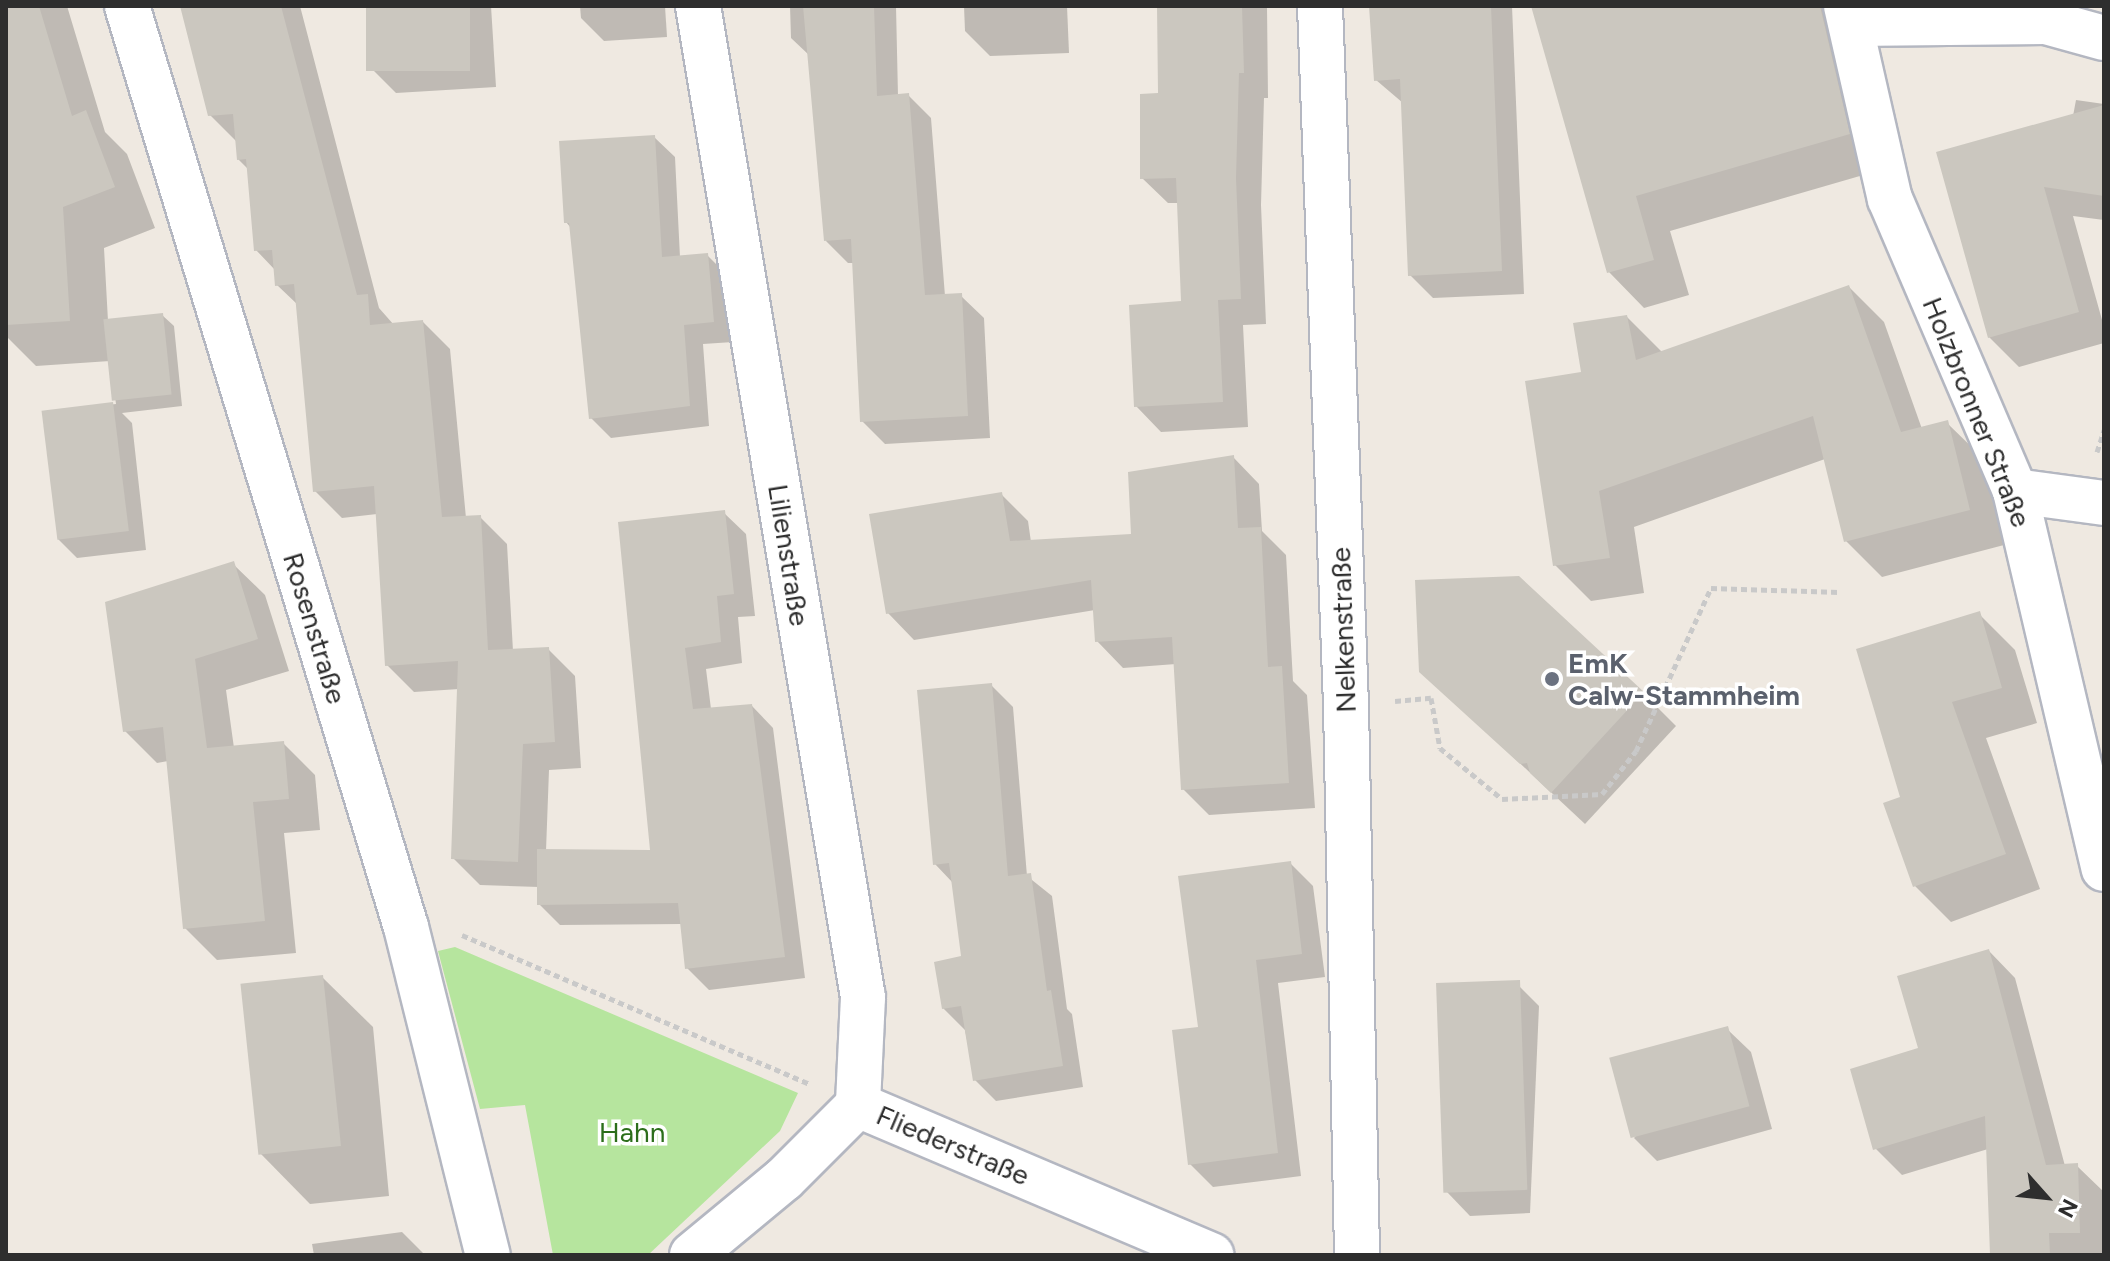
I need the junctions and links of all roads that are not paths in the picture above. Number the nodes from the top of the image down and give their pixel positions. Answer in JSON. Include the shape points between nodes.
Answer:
{"nodes":[{"id":1,"x":127,"y":6,"type":"edge"},
{"id":2,"x":698,"y":6,"type":"edge"},
{"id":3,"x":1320,"y":6,"type":"edge"},
{"id":4,"x":1848,"y":15,"type":"edge"},
{"id":5,"x":2104,"y":38,"type":"edge"},
{"id":6,"x":2015,"y":491,"type":"junction"},
{"id":7,"x":2104,"y":503,"type":"edge"},
{"id":8,"x":2104,"y":869,"type":"edge"},
{"id":9,"x":858,"y":1105,"type":"junction"},
{"id":10,"x":488,"y":1255,"type":"edge"},
{"id":11,"x":692,"y":1255,"type":"edge"},
{"id":12,"x":1211,"y":1255,"type":"edge"},
{"id":13,"x":1357,"y":1255,"type":"edge"}],
"edges":[{"from":1,"to":10,"type":"street","name":"Rosenstraße","via":[[406,927]]},
{"from":2,"to":9,"type":"street","name":"Lilienstraße","via":[[863,997]]},
{"from":3,"to":13,"type":"street","name":"Nelkenstraße","via":[[1346,706]]},
{"from":4,"to":5,"type":"street","via":[[2046,22]]},
{"from":4,"to":6,"type":"street","name":"Holzbronner Straße","via":[[1890,199]]},
{"from":6,"to":7,"type":"street"},
{"from":6,"to":8,"type":"street","name":"Holzbronner Straße"},
{"from":9,"to":11,"type":"street","name":"Fliederstraße","via":[[784,1179]]},
{"from":9,"to":12,"type":"street","name":"Fliederstraße"}]}
